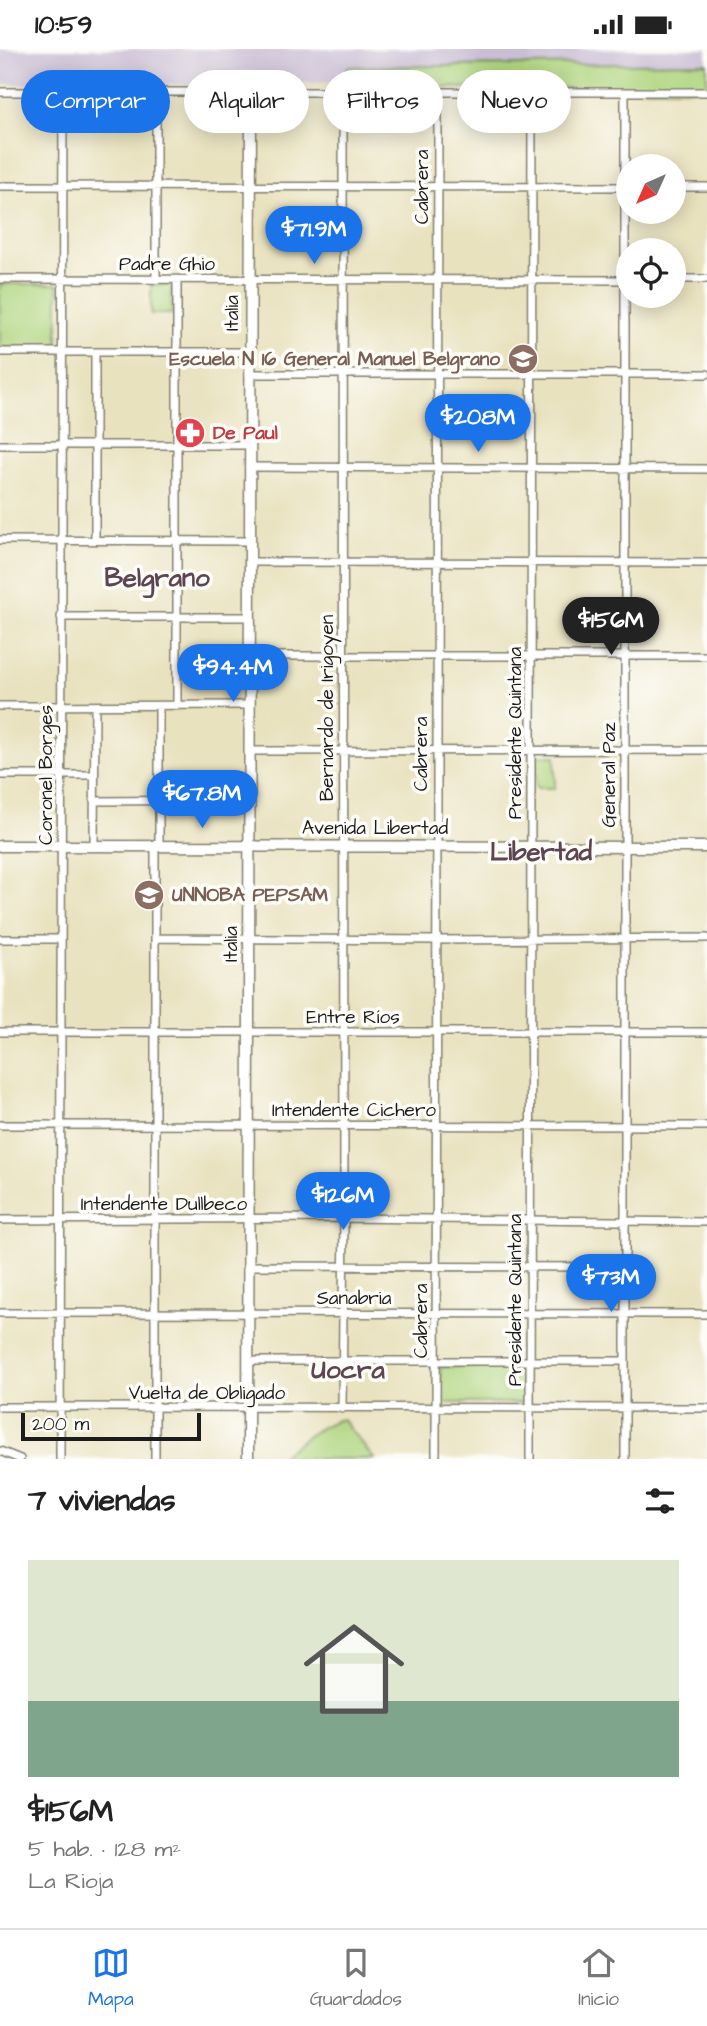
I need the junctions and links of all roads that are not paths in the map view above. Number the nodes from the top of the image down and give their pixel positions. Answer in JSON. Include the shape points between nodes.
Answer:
{"nodes":[{"id":1,"x":0,"y":92,"type":"edge"},
{"id":2,"x":21,"y":92,"type":"edge"},
{"id":3,"x":571,"y":92,"type":"edge"},
{"id":4,"x":625,"y":92,"type":"junction"},
{"id":5,"x":707,"y":92,"type":"edge"},
{"id":6,"x":63,"y":133,"type":"edge"},
{"id":7,"x":156,"y":133,"type":"edge"},
{"id":8,"x":250,"y":133,"type":"edge"},
{"id":9,"x":344,"y":133,"type":"edge"},
{"id":10,"x":438,"y":133,"type":"edge"},
{"id":11,"x":532,"y":133,"type":"edge"},
{"id":12,"x":626,"y":154,"type":"edge"},
{"id":13,"x":0,"y":185,"type":"edge"},
{"id":14,"x":62,"y":186,"type":"junction"},
{"id":15,"x":156,"y":186,"type":"junction"},
{"id":16,"x":250,"y":187,"type":"junction"},
{"id":17,"x":343,"y":187,"type":"junction"},
{"id":18,"x":438,"y":187,"type":"junction"},
{"id":19,"x":531,"y":187,"type":"junction"},
{"id":20,"x":616,"y":187,"type":"edge"},
{"id":21,"x":686,"y":187,"type":"edge"},
{"id":22,"x":707,"y":187,"type":"edge"},
{"id":23,"x":0,"y":279,"type":"edge"},
{"id":24,"x":62,"y":279,"type":"junction"},
{"id":25,"x":616,"y":279,"type":"edge"},
{"id":26,"x":686,"y":279,"type":"edge"},
{"id":27,"x":707,"y":279,"type":"edge"},
{"id":28,"x":156,"y":280,"type":"junction"},
{"id":29,"x":177,"y":280,"type":"junction"},
{"id":30,"x":250,"y":280,"type":"junction"},
{"id":31,"x":343,"y":280,"type":"junction"},
{"id":32,"x":438,"y":280,"type":"junction"},
{"id":33,"x":531,"y":280,"type":"junction"},
{"id":34,"x":626,"y":308,"type":"edge"},
{"id":35,"x":0,"y":352,"type":"edge"},
{"id":36,"x":62,"y":352,"type":"junction"},
{"id":37,"x":95,"y":352,"type":"junction"},
{"id":38,"x":177,"y":352,"type":"junction"},
{"id":39,"x":249,"y":352,"type":"junction"},
{"id":40,"x":249,"y":374,"type":"junction"},
{"id":41,"x":343,"y":374,"type":"junction"},
{"id":42,"x":438,"y":374,"type":"junction"},
{"id":43,"x":531,"y":374,"type":"junction"},
{"id":44,"x":625,"y":374,"type":"junction"},
{"id":45,"x":707,"y":374,"type":"edge"},
{"id":46,"x":0,"y":445,"type":"edge"},
{"id":47,"x":61,"y":445,"type":"junction"},
{"id":48,"x":95,"y":445,"type":"junction"},
{"id":49,"x":177,"y":445,"type":"junction"},
{"id":50,"x":249,"y":445,"type":"junction"},
{"id":51,"x":249,"y":467,"type":"junction"},
{"id":52,"x":343,"y":468,"type":"junction"},
{"id":53,"x":437,"y":468,"type":"junction"},
{"id":54,"x":531,"y":468,"type":"junction"},
{"id":55,"x":625,"y":469,"type":"junction"},
{"id":56,"x":707,"y":469,"type":"edge"},
{"id":57,"x":0,"y":540,"type":"edge"},
{"id":58,"x":61,"y":540,"type":"junction"},
{"id":59,"x":95,"y":540,"type":"junction"},
{"id":60,"x":177,"y":540,"type":"junction"},
{"id":61,"x":249,"y":541,"type":"junction"},
{"id":62,"x":249,"y":562,"type":"junction"},
{"id":63,"x":343,"y":562,"type":"junction"},
{"id":64,"x":437,"y":563,"type":"junction"},
{"id":65,"x":531,"y":563,"type":"junction"},
{"id":66,"x":625,"y":563,"type":"junction"},
{"id":67,"x":707,"y":563,"type":"edge"},
{"id":68,"x":61,"y":617,"type":"junction"},
{"id":69,"x":177,"y":617,"type":"junction"},
{"id":70,"x":249,"y":617,"type":"junction"},
{"id":71,"x":249,"y":656,"type":"junction"},
{"id":72,"x":343,"y":656,"type":"junction"},
{"id":73,"x":437,"y":656,"type":"junction"},
{"id":74,"x":531,"y":656,"type":"junction"},
{"id":75,"x":625,"y":656,"type":"junction"},
{"id":76,"x":707,"y":656,"type":"edge"},
{"id":77,"x":0,"y":705,"type":"edge"},
{"id":78,"x":249,"y":705,"type":"junction"},
{"id":79,"x":62,"y":706,"type":"junction"},
{"id":80,"x":94,"y":706,"type":"junction"},
{"id":81,"x":159,"y":706,"type":"junction"},
{"id":82,"x":177,"y":706,"type":"junction"},
{"id":83,"x":343,"y":750,"type":"junction"},
{"id":84,"x":437,"y":750,"type":"junction"},
{"id":85,"x":531,"y":750,"type":"junction"},
{"id":86,"x":625,"y":750,"type":"junction"},
{"id":87,"x":707,"y":750,"type":"edge"},
{"id":88,"x":248,"y":751,"type":"junction"},
{"id":89,"x":0,"y":775,"type":"edge"},
{"id":90,"x":62,"y":775,"type":"junction"},
{"id":91,"x":94,"y":775,"type":"junction"},
{"id":92,"x":248,"y":800,"type":"junction"},
{"id":93,"x":94,"y":801,"type":"junction"},
{"id":94,"x":159,"y":801,"type":"junction"},
{"id":95,"x":62,"y":845,"type":"junction"},
{"id":96,"x":94,"y":845,"type":"junction"},
{"id":97,"x":157,"y":845,"type":"junction"},
{"id":98,"x":0,"y":846,"type":"edge"},
{"id":99,"x":248,"y":846,"type":"junction"},
{"id":100,"x":343,"y":846,"type":"junction"},
{"id":101,"x":437,"y":846,"type":"junction"},
{"id":102,"x":531,"y":847,"type":"junction"},
{"id":103,"x":625,"y":847,"type":"junction"},
{"id":104,"x":707,"y":847,"type":"edge"},
{"id":105,"x":155,"y":938,"type":"junction"},
{"id":106,"x":707,"y":938,"type":"edge"},
{"id":107,"x":0,"y":939,"type":"edge"},
{"id":108,"x":61,"y":939,"type":"junction"},
{"id":109,"x":249,"y":939,"type":"junction"},
{"id":110,"x":343,"y":939,"type":"junction"},
{"id":111,"x":625,"y":939,"type":"junction"},
{"id":112,"x":438,"y":940,"type":"junction"},
{"id":113,"x":531,"y":940,"type":"junction"},
{"id":114,"x":61,"y":1032,"type":"junction"},
{"id":115,"x":249,"y":1032,"type":"junction"},
{"id":116,"x":437,"y":1032,"type":"junction"},
{"id":117,"x":531,"y":1032,"type":"junction"},
{"id":118,"x":625,"y":1032,"type":"junction"},
{"id":119,"x":707,"y":1032,"type":"edge"},
{"id":120,"x":0,"y":1033,"type":"edge"},
{"id":121,"x":155,"y":1033,"type":"junction"},
{"id":122,"x":343,"y":1033,"type":"junction"},
{"id":123,"x":0,"y":1125,"type":"edge"},
{"id":124,"x":61,"y":1125,"type":"junction"},
{"id":125,"x":155,"y":1125,"type":"junction"},
{"id":126,"x":249,"y":1125,"type":"junction"},
{"id":127,"x":344,"y":1126,"type":"junction"},
{"id":128,"x":437,"y":1126,"type":"junction"},
{"id":129,"x":531,"y":1126,"type":"junction"},
{"id":130,"x":625,"y":1126,"type":"junction"},
{"id":131,"x":707,"y":1126,"type":"edge"},
{"id":132,"x":344,"y":1218,"type":"junction"},
{"id":133,"x":249,"y":1219,"type":"junction"},
{"id":134,"x":0,"y":1220,"type":"edge"},
{"id":135,"x":61,"y":1220,"type":"junction"},
{"id":136,"x":154,"y":1220,"type":"junction"},
{"id":137,"x":437,"y":1220,"type":"junction"},
{"id":138,"x":625,"y":1221,"type":"junction"},
{"id":139,"x":531,"y":1222,"type":"junction"},
{"id":140,"x":707,"y":1222,"type":"edge"},
{"id":141,"x":249,"y":1266,"type":"junction"},
{"id":142,"x":343,"y":1266,"type":"junction"},
{"id":143,"x":437,"y":1266,"type":"junction"},
{"id":144,"x":531,"y":1266,"type":"junction"},
{"id":145,"x":625,"y":1267,"type":"junction"},
{"id":146,"x":0,"y":1313,"type":"edge"},
{"id":147,"x":61,"y":1313,"type":"junction"},
{"id":148,"x":155,"y":1313,"type":"junction"},
{"id":149,"x":248,"y":1313,"type":"junction"},
{"id":150,"x":343,"y":1314,"type":"junction"},
{"id":151,"x":437,"y":1314,"type":"junction"},
{"id":152,"x":531,"y":1314,"type":"junction"},
{"id":153,"x":625,"y":1314,"type":"junction"},
{"id":154,"x":707,"y":1314,"type":"edge"},
{"id":155,"x":248,"y":1361,"type":"junction"},
{"id":156,"x":342,"y":1361,"type":"junction"},
{"id":157,"x":436,"y":1361,"type":"junction"},
{"id":158,"x":530,"y":1361,"type":"junction"},
{"id":159,"x":625,"y":1361,"type":"junction"},
{"id":160,"x":0,"y":1407,"type":"edge"},
{"id":161,"x":60,"y":1408,"type":"junction"},
{"id":162,"x":530,"y":1408,"type":"junction"},
{"id":163,"x":625,"y":1408,"type":"junction"},
{"id":164,"x":707,"y":1408,"type":"edge"},
{"id":165,"x":155,"y":1409,"type":"junction"},
{"id":166,"x":248,"y":1409,"type":"junction"},
{"id":167,"x":342,"y":1409,"type":"junction"},
{"id":168,"x":436,"y":1409,"type":"junction"},
{"id":169,"x":0,"y":1451,"type":"edge"},
{"id":170,"x":20,"y":1459,"type":"edge"},
{"id":171,"x":60,"y":1459,"type":"edge"},
{"id":172,"x":155,"y":1459,"type":"edge"},
{"id":173,"x":248,"y":1459,"type":"edge"},
{"id":174,"x":436,"y":1459,"type":"edge"},
{"id":175,"x":530,"y":1459,"type":"edge"},
{"id":176,"x":625,"y":1459,"type":"edge"}],
"edges":[{"from":1,"to":2,"type":"street"},
{"from":3,"to":4,"type":"street"},
{"from":4,"to":5,"type":"street"},
{"from":4,"to":12,"type":"street","name":"General Paz"},
{"from":6,"to":14,"type":"street","name":"Coronel Borges"},
{"from":7,"to":15,"type":"street"},
{"from":8,"to":16,"type":"street","name":"Italia"},
{"from":9,"to":17,"type":"street","name":"Bernardo de Irigoyen"},
{"from":10,"to":18,"type":"street","name":"Cabrera"},
{"from":11,"to":19,"type":"street","name":"Presidente Quintana"},
{"from":13,"to":14,"type":"street"},
{"from":14,"to":15,"type":"street"},
{"from":14,"to":24,"type":"street","name":"Coronel Borges"},
{"from":15,"to":16,"type":"street"},
{"from":15,"to":28,"type":"street"},
{"from":16,"to":17,"type":"street"},
{"from":16,"to":30,"type":"street","name":"Italia"},
{"from":17,"to":18,"type":"street"},
{"from":17,"to":31,"type":"street","name":"Bernardo de Irigoyen"},
{"from":18,"to":19,"type":"street"},
{"from":18,"to":32,"type":"street","name":"Cabrera"},
{"from":19,"to":20,"type":"street"},
{"from":19,"to":33,"type":"street","name":"Presidente Quintana"},
{"from":21,"to":22,"type":"street"},
{"from":23,"to":24,"type":"street","name":"Padre Ghio"},
{"from":24,"to":28,"type":"street","name":"Padre Ghio"},
{"from":24,"to":36,"type":"street","name":"Coronel Borges"},
{"from":25,"to":33,"type":"street","name":"Padre Ghio"},
{"from":26,"to":27,"type":"street"},
{"from":28,"to":29,"type":"street","name":"Padre Ghio"},
{"from":29,"to":30,"type":"street","name":"Padre Ghio"},
{"from":29,"to":38,"type":"street"},
{"from":30,"to":31,"type":"street","name":"Padre Ghio"},
{"from":30,"to":39,"type":"street","name":"Italia"},
{"from":31,"to":32,"type":"street","name":"Padre Ghio"},
{"from":31,"to":41,"type":"street","name":"Bernardo de Irigoyen"},
{"from":32,"to":33,"type":"street","name":"Padre Ghio"},
{"from":32,"to":42,"type":"street","name":"Cabrera"},
{"from":33,"to":43,"type":"street","name":"Presidente Quintana"},
{"from":34,"to":44,"type":"street","name":"General Paz"},
{"from":35,"to":36,"type":"street"},
{"from":36,"to":37,"type":"street"},
{"from":36,"to":47,"type":"street","name":"Coronel Borges"},
{"from":37,"to":38,"type":"street"},
{"from":37,"to":48,"type":"street"},
{"from":38,"to":39,"type":"street"},
{"from":38,"to":49,"type":"street"},
{"from":39,"to":40,"type":"street","name":"Italia"},
{"from":40,"to":41,"type":"street"},
{"from":40,"to":50,"type":"street","name":"Italia"},
{"from":41,"to":42,"type":"street"},
{"from":41,"to":52,"type":"street","name":"Bernardo de Irigoyen"},
{"from":42,"to":43,"type":"street"},
{"from":42,"to":53,"type":"street","name":"Cabrera"},
{"from":43,"to":44,"type":"street"},
{"from":43,"to":54,"type":"street","name":"Presidente Quintana"},
{"from":44,"to":45,"type":"street"},
{"from":44,"to":55,"type":"street","name":"General Paz"},
{"from":46,"to":47,"type":"street"},
{"from":47,"to":48,"type":"street"},
{"from":47,"to":58,"type":"street","name":"Coronel Borges"},
{"from":48,"to":49,"type":"street"},
{"from":48,"to":59,"type":"street"},
{"from":49,"to":50,"type":"street"},
{"from":49,"to":60,"type":"street"},
{"from":50,"to":51,"type":"street","name":"Italia"},
{"from":51,"to":52,"type":"street"},
{"from":51,"to":61,"type":"street","name":"Italia"},
{"from":52,"to":53,"type":"street"},
{"from":52,"to":63,"type":"street","name":"Bernardo de Irigoyen"},
{"from":53,"to":54,"type":"street"},
{"from":53,"to":64,"type":"street","name":"Cabrera"},
{"from":54,"to":55,"type":"street"},
{"from":54,"to":65,"type":"street","name":"Presidente Quintana"},
{"from":55,"to":56,"type":"street"},
{"from":55,"to":66,"type":"street","name":"General Paz"},
{"from":57,"to":58,"type":"street"},
{"from":58,"to":59,"type":"street"},
{"from":58,"to":68,"type":"street","name":"Coronel Borges"},
{"from":59,"to":60,"type":"street"},
{"from":60,"to":61,"type":"street"},
{"from":60,"to":69,"type":"street"},
{"from":61,"to":62,"type":"street","name":"Italia"},
{"from":62,"to":63,"type":"street"},
{"from":62,"to":70,"type":"street","name":"Italia"},
{"from":63,"to":64,"type":"street"},
{"from":63,"to":72,"type":"street","name":"Bernardo de Irigoyen"},
{"from":64,"to":65,"type":"street"},
{"from":64,"to":73,"type":"street","name":"Cabrera"},
{"from":65,"to":66,"type":"street"},
{"from":65,"to":74,"type":"street","name":"Presidente Quintana"},
{"from":66,"to":67,"type":"street"},
{"from":66,"to":75,"type":"street","name":"General Paz"},
{"from":68,"to":69,"type":"street"},
{"from":68,"to":79,"type":"street","name":"Coronel Borges"},
{"from":69,"to":70,"type":"street"},
{"from":69,"to":82,"type":"street"},
{"from":70,"to":71,"type":"street","name":"Italia"},
{"from":71,"to":72,"type":"street"},
{"from":71,"to":78,"type":"street","name":"Italia"},
{"from":72,"to":73,"type":"street"},
{"from":72,"to":83,"type":"street","name":"Bernardo de Irigoyen"},
{"from":73,"to":74,"type":"street"},
{"from":73,"to":84,"type":"street","name":"Cabrera"},
{"from":74,"to":75,"type":"street"},
{"from":74,"to":85,"type":"street","name":"Presidente Quintana"},
{"from":75,"to":76,"type":"street"},
{"from":75,"to":86,"type":"street","name":"General Paz"},
{"from":77,"to":79,"type":"street"},
{"from":78,"to":82,"type":"street"},
{"from":78,"to":88,"type":"street","name":"Italia"},
{"from":79,"to":80,"type":"street"},
{"from":79,"to":90,"type":"street","name":"Coronel Borges"},
{"from":80,"to":81,"type":"street"},
{"from":80,"to":91,"type":"street"},
{"from":81,"to":82,"type":"street"},
{"from":81,"to":94,"type":"street"},
{"from":83,"to":84,"type":"street"},
{"from":83,"to":88,"type":"street"},
{"from":83,"to":100,"type":"street","name":"Bernardo de Irigoyen"},
{"from":84,"to":85,"type":"street"},
{"from":84,"to":101,"type":"street","name":"Cabrera"},
{"from":85,"to":86,"type":"street"},
{"from":85,"to":102,"type":"street","name":"Presidente Quintana"},
{"from":86,"to":87,"type":"street"},
{"from":86,"to":103,"type":"street","name":"General Paz"},
{"from":88,"to":92,"type":"street","name":"Italia"},
{"from":89,"to":90,"type":"street"},
{"from":90,"to":91,"type":"street"},
{"from":90,"to":95,"type":"street","name":"Coronel Borges"},
{"from":91,"to":93,"type":"street"},
{"from":92,"to":94,"type":"street"},
{"from":92,"to":99,"type":"street","name":"Italia"},
{"from":93,"to":94,"type":"street"},
{"from":93,"to":96,"type":"street"},
{"from":94,"to":97,"type":"street"},
{"from":95,"to":96,"type":"street","name":"Avenida Libertad"},
{"from":95,"to":98,"type":"street","name":"Avenida Libertad"},
{"from":95,"to":108,"type":"street","name":"Coronel Borges"},
{"from":96,"to":97,"type":"street","name":"Avenida Libertad"},
{"from":97,"to":99,"type":"street","name":"Avenida Libertad"},
{"from":97,"to":105,"type":"street"},
{"from":99,"to":100,"type":"street","name":"Avenida Libertad"},
{"from":99,"to":109,"type":"street","name":"Italia"},
{"from":100,"to":101,"type":"street","name":"Avenida Libertad"},
{"from":100,"to":110,"type":"street","name":"Bernardo de Irigoyen"},
{"from":101,"to":102,"type":"street","name":"Avenida Libertad"},
{"from":101,"to":112,"type":"street","name":"Cabrera"},
{"from":102,"to":103,"type":"street","name":"Avenida Libertad"},
{"from":102,"to":113,"type":"street","name":"Presidente Quintana"},
{"from":103,"to":104,"type":"street","name":"Avenida Libertad"},
{"from":103,"to":111,"type":"street","name":"General Paz"},
{"from":105,"to":109,"type":"street"},
{"from":105,"to":121,"type":"street"},
{"from":106,"to":111,"type":"street"},
{"from":107,"to":108,"type":"street"},
{"from":108,"to":114,"type":"street","name":"Coronel Borges"},
{"from":109,"to":110,"type":"street"},
{"from":109,"to":115,"type":"street","name":"Italia"},
{"from":110,"to":112,"type":"street"},
{"from":110,"to":122,"type":"street","name":"Bernardo de Irigoyen"},
{"from":111,"to":113,"type":"street"},
{"from":111,"to":118,"type":"street","name":"General Paz"},
{"from":112,"to":113,"type":"street"},
{"from":112,"to":116,"type":"street","name":"Cabrera"},
{"from":113,"to":117,"type":"street","name":"Presidente Quintana"},
{"from":114,"to":120,"type":"street","name":"Entre Ríos"},
{"from":114,"to":121,"type":"street","name":"Entre Ríos"},
{"from":114,"to":124,"type":"street","name":"Coronel Borges"},
{"from":115,"to":121,"type":"street","name":"Entre Ríos"},
{"from":115,"to":122,"type":"street","name":"Entre Ríos"},
{"from":115,"to":126,"type":"street","name":"Italia"},
{"from":116,"to":117,"type":"street","name":"Entre Ríos"},
{"from":116,"to":122,"type":"street","name":"Entre Ríos"},
{"from":116,"to":128,"type":"street","name":"Cabrera"},
{"from":117,"to":118,"type":"street","name":"Entre Ríos"},
{"from":117,"to":129,"type":"street","name":"Presidente Quintana"},
{"from":118,"to":119,"type":"street","name":"Entre Ríos"},
{"from":118,"to":130,"type":"street","name":"General Paz"},
{"from":121,"to":125,"type":"street"},
{"from":122,"to":127,"type":"street","name":"Bernardo de Irigoyen"},
{"from":123,"to":124,"type":"street","name":"Intendente Cichero"},
{"from":124,"to":125,"type":"street","name":"Intendente Cichero"},
{"from":124,"to":135,"type":"street","name":"Coronel Borges"},
{"from":125,"to":126,"type":"street","name":"Intendente Cichero"},
{"from":125,"to":136,"type":"street"},
{"from":126,"to":127,"type":"street","name":"Intendente Cichero"},
{"from":126,"to":133,"type":"street","name":"Italia"},
{"from":127,"to":128,"type":"street","name":"Intendente Cichero"},
{"from":127,"to":132,"type":"street","name":"Bernardo de Irigoyen"},
{"from":128,"to":129,"type":"street","name":"Intendente Cichero"},
{"from":128,"to":137,"type":"street","name":"Cabrera"},
{"from":129,"to":130,"type":"street","name":"Intendente Cichero"},
{"from":129,"to":139,"type":"street","name":"Presidente Quintana"},
{"from":130,"to":131,"type":"street","name":"Intendente Cichero"},
{"from":130,"to":138,"type":"street","name":"General Paz"},
{"from":132,"to":133,"type":"street","name":"Intendente Dullbeco"},
{"from":132,"to":137,"type":"street","name":"Intendente Dullbeco"},
{"from":132,"to":142,"type":"street","name":"Bernardo de Irigoyen"},
{"from":133,"to":136,"type":"street","name":"Intendente Dullbeco"},
{"from":133,"to":141,"type":"street","name":"Italia"},
{"from":134,"to":135,"type":"street","name":"Intendente Dullbeco"},
{"from":135,"to":136,"type":"street","name":"Intendente Dullbeco"},
{"from":135,"to":147,"type":"street","name":"Coronel Borges"},
{"from":136,"to":148,"type":"street"},
{"from":137,"to":139,"type":"street","name":"Intendente Dullbeco"},
{"from":137,"to":143,"type":"street","name":"Cabrera"},
{"from":138,"to":139,"type":"street","name":"Intendente Dullbeco"},
{"from":138,"to":140,"type":"street","name":"Intendente Dullbeco"},
{"from":138,"to":145,"type":"street","name":"General Paz"},
{"from":139,"to":144,"type":"street","name":"Presidente Quintana"},
{"from":141,"to":142,"type":"street"},
{"from":141,"to":149,"type":"street","name":"Italia"},
{"from":142,"to":143,"type":"street"},
{"from":142,"to":150,"type":"street","name":"Bernardo de Irigoyen"},
{"from":143,"to":144,"type":"street"},
{"from":143,"to":151,"type":"street","name":"Cabrera"},
{"from":144,"to":145,"type":"street"},
{"from":144,"to":152,"type":"street","name":"Presidente Quintana"},
{"from":145,"to":153,"type":"street","name":"General Paz"},
{"from":146,"to":147,"type":"street","name":"Sanabria"},
{"from":147,"to":148,"type":"street","name":"Sanabria"},
{"from":147,"to":161,"type":"street","name":"Coronel Borges"},
{"from":148,"to":149,"type":"street","name":"Sanabria"},
{"from":148,"to":165,"type":"street"},
{"from":149,"to":150,"type":"street","name":"Sanabria"},
{"from":149,"to":155,"type":"street","name":"Italia"},
{"from":150,"to":151,"type":"street","name":"Sanabria"},
{"from":150,"to":156,"type":"street","name":"Bernardo de Irigoyen"},
{"from":151,"to":152,"type":"street","name":"Sanabria"},
{"from":151,"to":157,"type":"street","name":"Cabrera"},
{"from":152,"to":153,"type":"street","name":"Sanabria"},
{"from":152,"to":158,"type":"street","name":"Presidente Quintana"},
{"from":153,"to":154,"type":"street","name":"Sanabria"},
{"from":153,"to":159,"type":"street","name":"General Paz"},
{"from":155,"to":156,"type":"street"},
{"from":155,"to":166,"type":"street","name":"Italia"},
{"from":156,"to":157,"type":"street"},
{"from":156,"to":167,"type":"street","name":"Bernardo de Irigoyen"},
{"from":157,"to":158,"type":"street"},
{"from":157,"to":168,"type":"street","name":"Cabrera"},
{"from":158,"to":159,"type":"street"},
{"from":158,"to":162,"type":"street","name":"Presidente Quintana"},
{"from":159,"to":163,"type":"street","name":"General Paz"},
{"from":160,"to":161,"type":"street","name":"Vuelta de Obligado"},
{"from":161,"to":165,"type":"street","name":"Vuelta de Obligado"},
{"from":161,"to":171,"type":"street","name":"Coronel Borges"},
{"from":162,"to":163,"type":"street","name":"Vuelta de Obligado"},
{"from":162,"to":168,"type":"street","name":"Vuelta de Obligado"},
{"from":162,"to":175,"type":"street","name":"Presidente Quintana"},
{"from":163,"to":164,"type":"street","name":"Vuelta de Obligado"},
{"from":163,"to":176,"type":"street","name":"General Paz"},
{"from":165,"to":166,"type":"street","name":"Vuelta de Obligado"},
{"from":165,"to":172,"type":"street"},
{"from":166,"to":167,"type":"street","name":"Vuelta de Obligado"},
{"from":166,"to":173,"type":"street","name":"Italia"},
{"from":167,"to":168,"type":"street","name":"Vuelta de Obligado"},
{"from":168,"to":174,"type":"street","name":"Cabrera"},
{"from":169,"to":170,"type":"street"}]}
